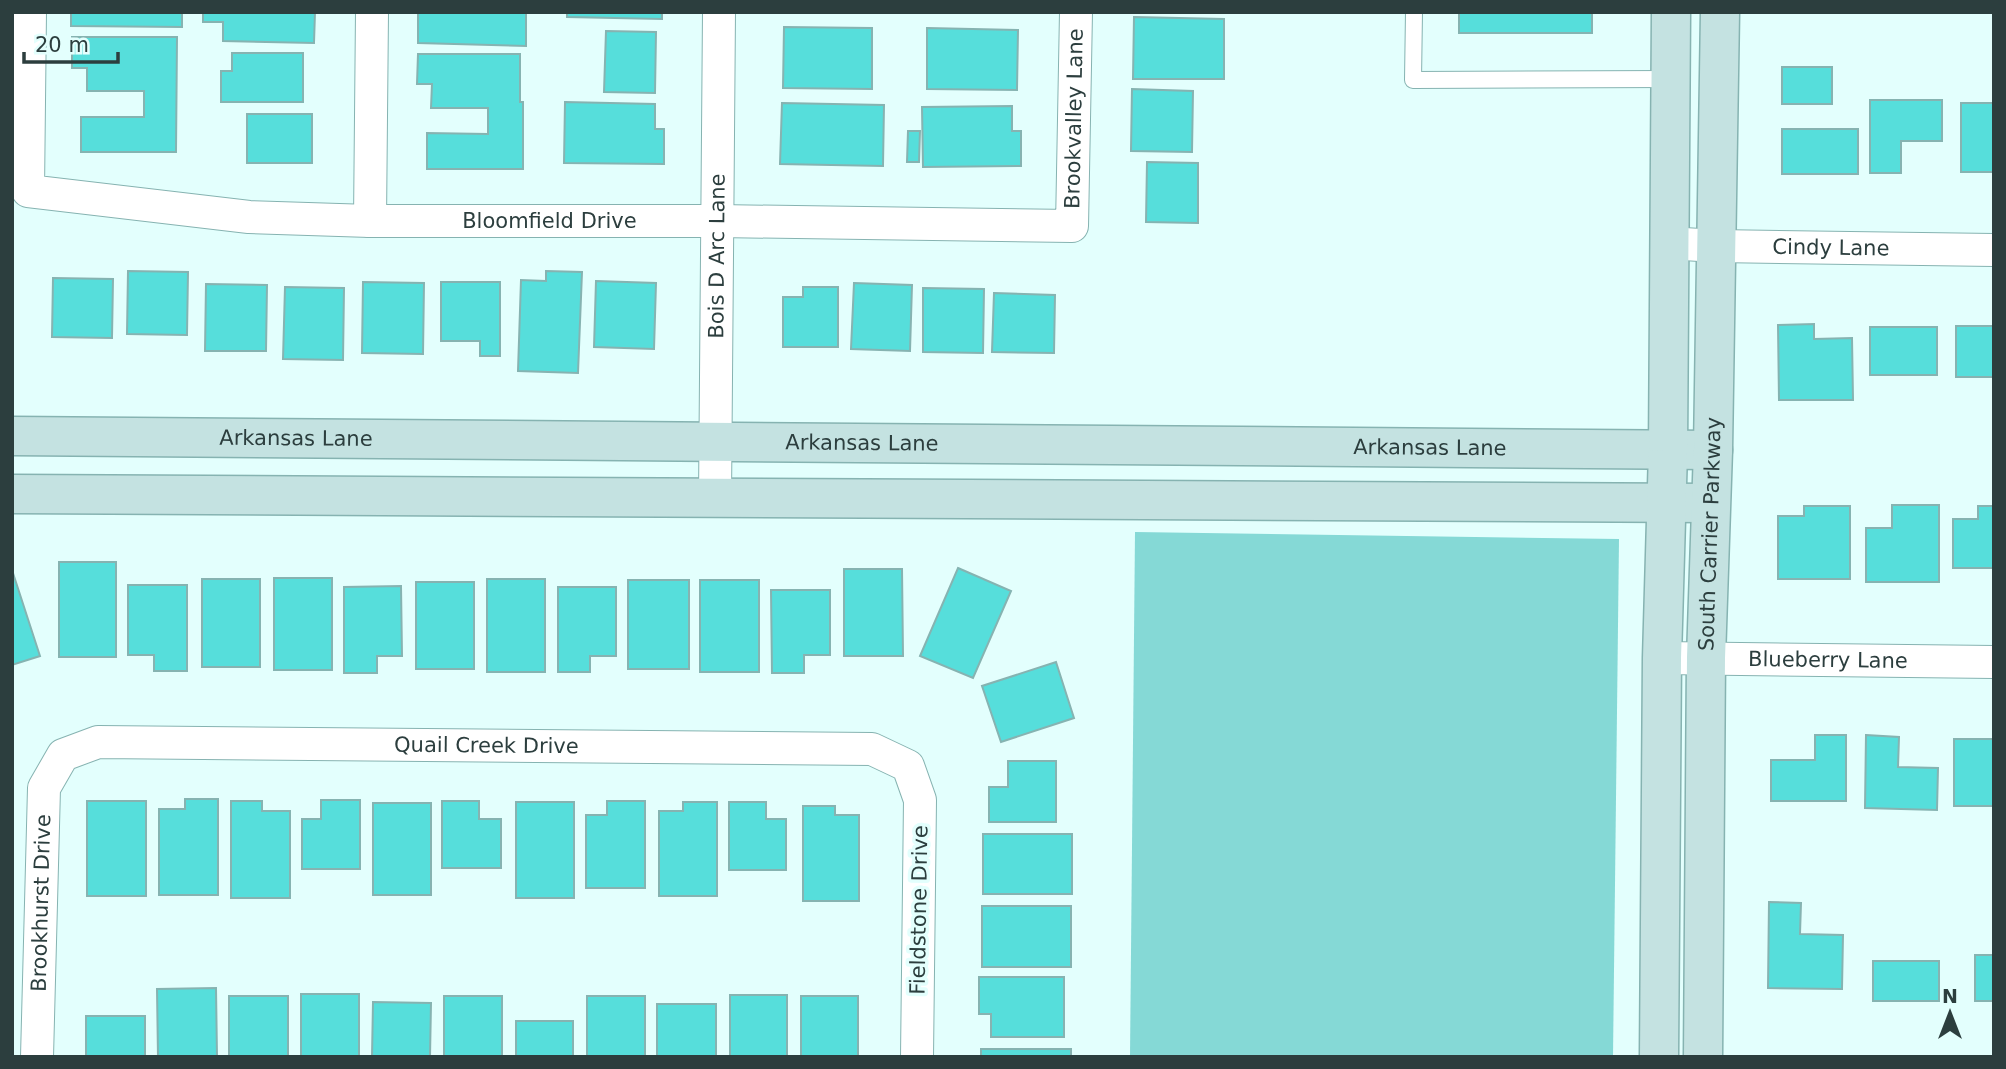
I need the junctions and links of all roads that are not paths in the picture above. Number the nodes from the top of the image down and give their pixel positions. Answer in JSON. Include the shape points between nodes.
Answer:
{"nodes":[{"id":1,"x":30,"y":12,"type":"edge"},
{"id":2,"x":372,"y":12,"type":"edge"},
{"id":3,"x":719,"y":12,"type":"edge"},
{"id":4,"x":1076,"y":12,"type":"edge"},
{"id":5,"x":1414,"y":12,"type":"edge"},
{"id":6,"x":1671,"y":12,"type":"edge"},
{"id":7,"x":1720,"y":12,"type":"edge"},
{"id":8,"x":1671,"y":79,"type":"junction"},
{"id":9,"x":370,"y":221,"type":"junction"},
{"id":10,"x":718,"y":221,"type":"junction"},
{"id":11,"x":1072,"y":226,"type":"joint"},
{"id":12,"x":1668,"y":243,"type":"junction"},
{"id":13,"x":1716,"y":246,"type":"junction"},
{"id":14,"x":1994,"y":250,"type":"edge"},
{"id":15,"x":12,"y":436,"type":"edge"},
{"id":16,"x":716,"y":442,"type":"junction"},
{"id":17,"x":1713,"y":450,"type":"junction"},
{"id":18,"x":1668,"y":451,"type":"junction"},
{"id":19,"x":12,"y":494,"type":"edge"},
{"id":20,"x":715,"y":499,"type":"junction"},
{"id":21,"x":1667,"y":503,"type":"junction"},
{"id":22,"x":1710,"y":503,"type":"junction"},
{"id":23,"x":1662,"y":658,"type":"junction"},
{"id":24,"x":1706,"y":658,"type":"junction"},
{"id":25,"x":1994,"y":662,"type":"edge"},
{"id":26,"x":63,"y":755,"type":"joint"},
{"id":27,"x":908,"y":766,"type":"joint"},
{"id":28,"x":37,"y":1057,"type":"edge"},
{"id":29,"x":917,"y":1057,"type":"edge"},
{"id":30,"x":1659,"y":1057,"type":"edge"},
{"id":31,"x":1703,"y":1057,"type":"edge"}],
"edges":[{"from":1,"to":9,"type":"street","name":"Bloomfield Drive","via":[[28,191],[249,217]]},
{"from":2,"to":9,"type":"street"},
{"from":3,"to":10,"type":"street","name":"Bois D Arc Lane"},
{"from":4,"to":11,"type":"street","name":"Brookvalley Lane"},
{"from":5,"to":8,"type":"lane","via":[[1413,80]]},
{"from":6,"to":8,"type":"main road","name":"South Carrier Parkway"},
{"from":7,"to":13,"type":"main road","name":"South Carrier Parkway"},
{"from":8,"to":12,"type":"main road","name":"South Carrier Parkway"},
{"from":9,"to":10,"type":"street","name":"Bloomfield Drive"},
{"from":10,"to":11,"type":"street","name":"Bloomfield Drive"},
{"from":10,"to":16,"type":"street","name":"Bois D Arc Lane"},
{"from":12,"to":13,"type":"street","name":"Cindy Lane"},
{"from":12,"to":18,"type":"main road","name":"South Carrier Parkway"},
{"from":13,"to":14,"type":"street","name":"Cindy Lane"},
{"from":13,"to":17,"type":"main road","name":"South Carrier Parkway"},
{"from":15,"to":16,"type":"main road","name":"Arkansas Lane"},
{"from":16,"to":18,"type":"main road","name":"Arkansas Lane"},
{"from":16,"to":20,"type":"street","name":"Bois D Arc Lane"},
{"from":17,"to":18,"type":"main road","name":"Arkansas Lane"},
{"from":17,"to":22,"type":"main road","name":"South Carrier Parkway"},
{"from":18,"to":21,"type":"main road","name":"South Carrier Parkway"},
{"from":19,"to":20,"type":"main road"},
{"from":20,"to":21,"type":"main road"},
{"from":21,"to":22,"type":"main road"},
{"from":21,"to":23,"type":"main road","name":"South Carrier Parkway"},
{"from":22,"to":24,"type":"main road","name":"South Carrier Parkway"},
{"from":23,"to":24,"type":"street","name":"Blueberry Lane"},
{"from":23,"to":30,"type":"main road","name":"South Carrier Parkway"},
{"from":24,"to":25,"type":"street","name":"Blueberry Lane"},
{"from":24,"to":31,"type":"main road","name":"South Carrier Parkway"},
{"from":26,"to":27,"type":"street","name":"Quail Creek Drive","via":[[98,742],[872,750]]},
{"from":26,"to":28,"type":"street","name":"Brookhurst Drive","via":[[44,788]]},
{"from":27,"to":29,"type":"street","name":"Fieldstone Drive","via":[[920,800]]}]}
